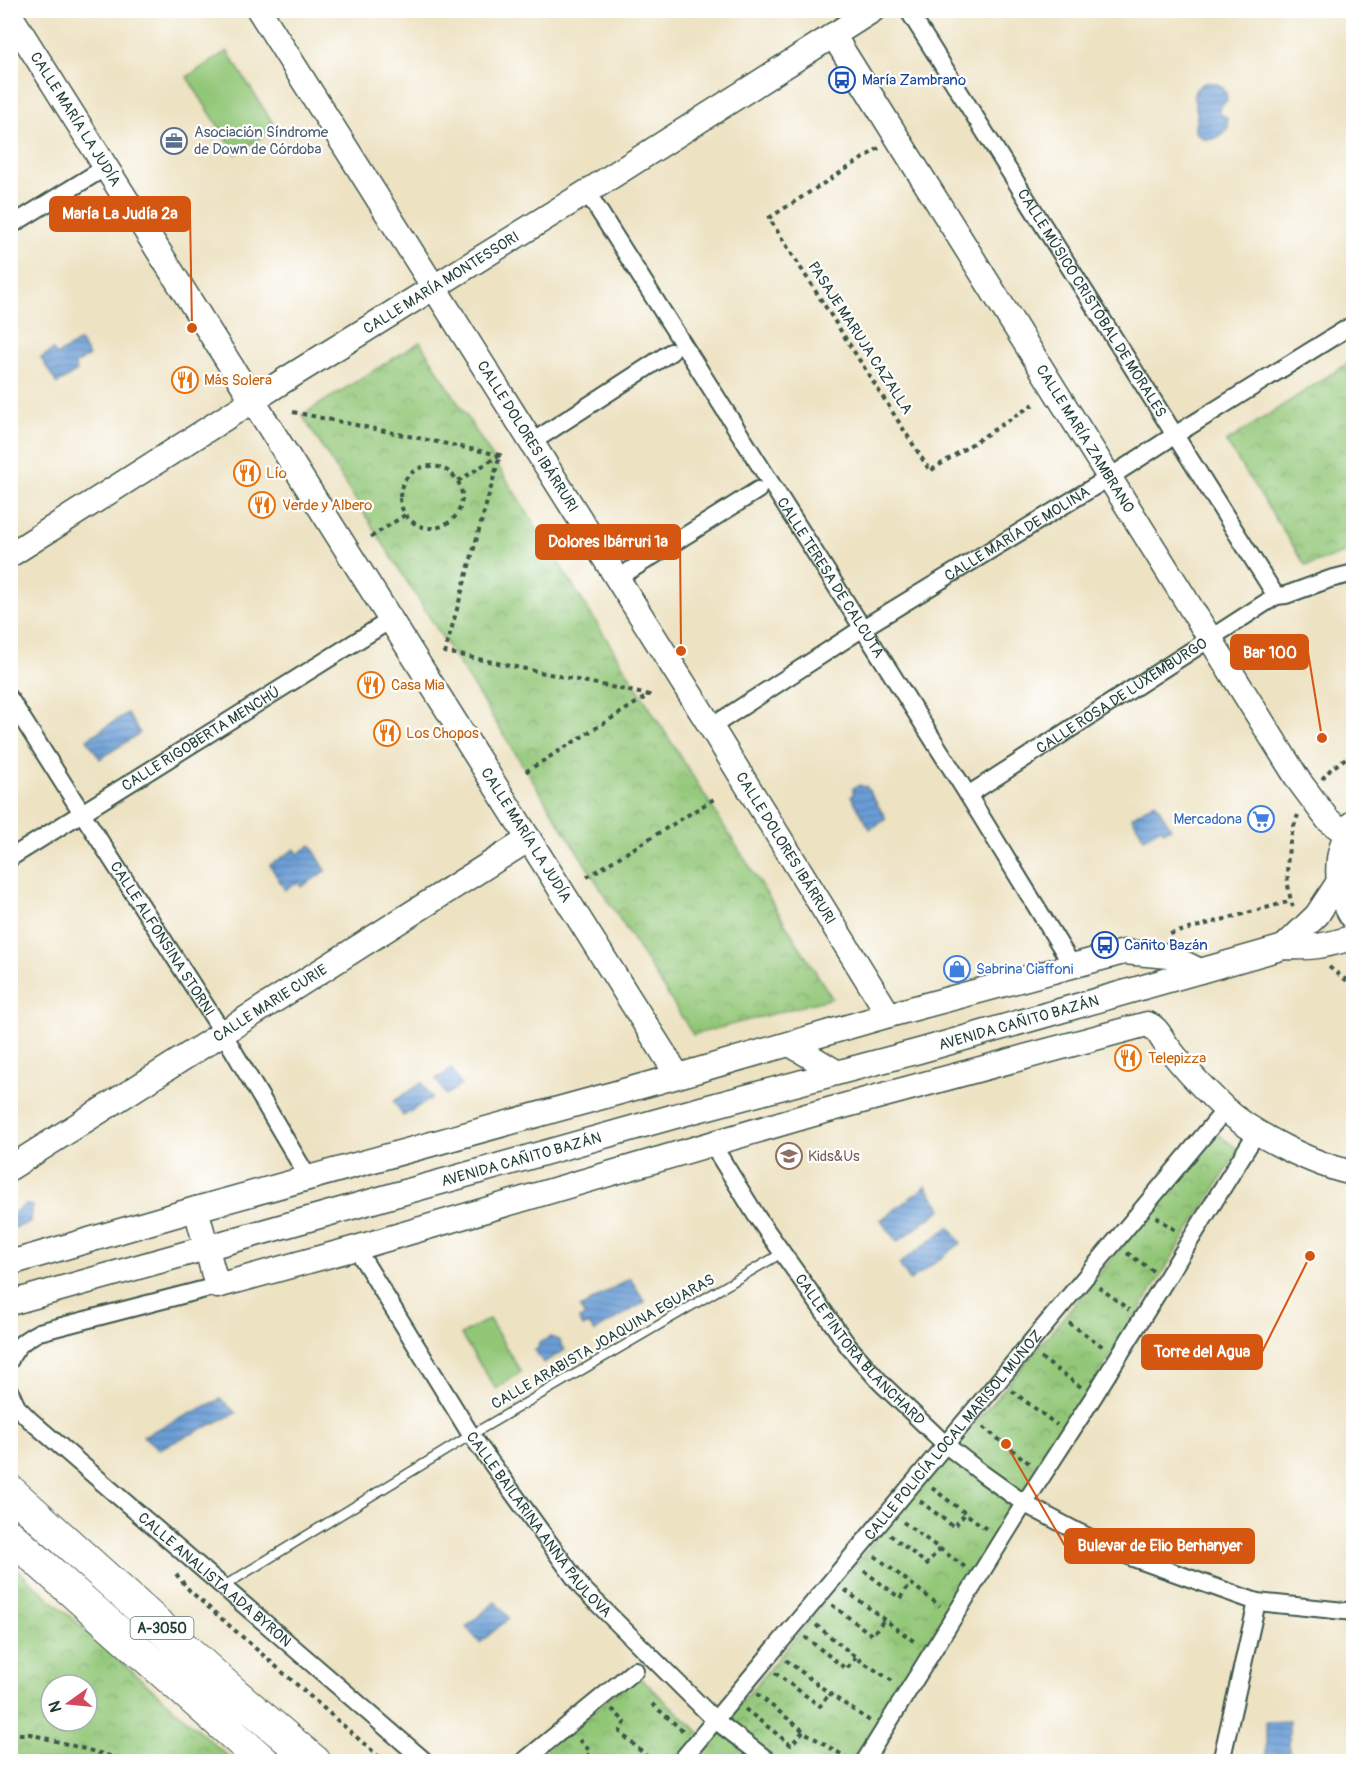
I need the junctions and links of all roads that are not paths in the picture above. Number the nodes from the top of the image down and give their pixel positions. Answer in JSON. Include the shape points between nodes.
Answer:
{"nodes":[{"id":1,"x":259,"y":10,"type":"edge"},
{"id":2,"x":873,"y":10,"type":"edge"},
{"id":3,"x":908,"y":10,"type":"edge"},
{"id":4,"x":10,"y":15,"type":"edge"},
{"id":5,"x":833,"y":36,"type":"junction"},
{"id":6,"x":106,"y":167,"type":"junction"},
{"id":7,"x":587,"y":192,"type":"junction"},
{"id":8,"x":10,"y":226,"type":"edge"},
{"id":9,"x":434,"y":288,"type":"junction"},
{"id":10,"x":1353,"y":324,"type":"edge"},
{"id":11,"x":671,"y":352,"type":"dead end"},
{"id":12,"x":254,"y":400,"type":"junction"},
{"id":13,"x":543,"y":435,"type":"dead end"},
{"id":14,"x":1175,"y":435,"type":"junction"},
{"id":15,"x":1110,"y":477,"type":"junction"},
{"id":16,"x":758,"y":490,"type":"dead end"},
{"id":17,"x":10,"y":555,"type":"edge"},
{"id":18,"x":629,"y":571,"type":"dead end"},
{"id":19,"x":1353,"y":573,"type":"edge"},
{"id":20,"x":1276,"y":596,"type":"junction"},
{"id":21,"x":392,"y":620,"type":"junction"},
{"id":22,"x":863,"y":628,"type":"junction"},
{"id":23,"x":1210,"y":640,"type":"junction"},
{"id":24,"x":10,"y":699,"type":"edge"},
{"id":25,"x":711,"y":727,"type":"junction"},
{"id":26,"x":968,"y":795,"type":"junction"},
{"id":27,"x":82,"y":813,"type":"junction"},
{"id":28,"x":1350,"y":829,"type":"edge"},
{"id":29,"x":529,"y":839,"type":"junction"},
{"id":30,"x":10,"y":858,"type":"edge"},
{"id":31,"x":1340,"y":880,"type":"junction"},
{"id":32,"x":1353,"y":918,"type":"edge"},
{"id":33,"x":1353,"y":937,"type":"edge"},
{"id":34,"x":1284,"y":947,"type":"junction"},
{"id":35,"x":1072,"y":965,"type":"junction"},
{"id":36,"x":1200,"y":971,"type":"junction"},
{"id":37,"x":889,"y":1015,"type":"junction"},
{"id":38,"x":224,"y":1033,"type":"junction"},
{"id":39,"x":790,"y":1044,"type":"junction"},
{"id":40,"x":836,"y":1072,"type":"junction"},
{"id":41,"x":678,"y":1076,"type":"junction"},
{"id":42,"x":1225,"y":1110,"type":"junction"},
{"id":43,"x":810,"y":1116,"type":"junction"},
{"id":44,"x":1257,"y":1132,"type":"junction"},
{"id":45,"x":712,"y":1144,"type":"junction"},
{"id":46,"x":10,"y":1168,"type":"edge"},
{"id":47,"x":1353,"y":1173,"type":"edge"},
{"id":48,"x":309,"y":1179,"type":"junction"},
{"id":49,"x":196,"y":1209,"type":"junction"},
{"id":50,"x":206,"y":1248,"type":"junction"},
{"id":51,"x":356,"y":1248,"type":"junction"},
{"id":52,"x":782,"y":1253,"type":"junction"},
{"id":53,"x":10,"y":1263,"type":"edge"},
{"id":54,"x":217,"y":1286,"type":"junction"},
{"id":55,"x":11,"y":1303,"type":"edge"},
{"id":56,"x":10,"y":1360,"type":"edge"},
{"id":57,"x":10,"y":1392,"type":"edge"},
{"id":58,"x":471,"y":1435,"type":"junction"},
{"id":59,"x":946,"y":1445,"type":"junction"},
{"id":60,"x":10,"y":1478,"type":"edge"},
{"id":61,"x":10,"y":1491,"type":"edge"},
{"id":62,"x":1025,"y":1504,"type":"junction"},
{"id":63,"x":37,"y":1516,"type":"junction"},
{"id":64,"x":10,"y":1536,"type":"edge"},
{"id":65,"x":224,"y":1586,"type":"junction"},
{"id":66,"x":1257,"y":1602,"type":"junction"},
{"id":67,"x":1353,"y":1612,"type":"edge"},
{"id":68,"x":635,"y":1670,"type":"dead end"},
{"id":69,"x":715,"y":1720,"type":"junction"},
{"id":70,"x":264,"y":1761,"type":"edge"},
{"id":71,"x":315,"y":1761,"type":"edge"},
{"id":72,"x":426,"y":1761,"type":"edge"},
{"id":73,"x":524,"y":1761,"type":"edge"},
{"id":74,"x":680,"y":1761,"type":"edge"},
{"id":75,"x":770,"y":1761,"type":"edge"},
{"id":76,"x":857,"y":1761,"type":"edge"},
{"id":77,"x":1221,"y":1761,"type":"edge"}],
"edges":[{"from":1,"to":9,"type":"street","name":"CALLE DOLORES IBÁRRURI"},
{"from":2,"to":5,"type":"street","name":"CALLE MARÍA MONTESSORI"},
{"from":3,"to":14,"type":"street","name":"CALLE MÚSICO CRISTÓBAL DE MORALES"},
{"from":4,"to":6,"type":"street","name":"CALLE MARÍA LA JUDÍA"},
{"from":5,"to":7,"type":"street","name":"CALLE MARÍA MONTESSORI"},
{"from":5,"to":15,"type":"street","name":"CALLE MARÍA ZAMBRANO"},
{"from":6,"to":8,"type":"street"},
{"from":6,"to":12,"type":"street","name":"CALLE MARÍA LA JUDÍA"},
{"from":7,"to":9,"type":"street","name":"CALLE MARÍA MONTESSORI"},
{"from":7,"to":22,"type":"street","name":"CALLE TERESA DE CALCUTA"},
{"from":9,"to":12,"type":"street","name":"CALLE MARÍA MONTESSORI"},
{"from":9,"to":25,"type":"street","name":"CALLE DOLORES IBÁRRURI"},
{"from":10,"to":14,"type":"street","name":"CALLE MARÍA DE MOLINA"},
{"from":11,"to":13,"type":"street"},
{"from":12,"to":17,"type":"street","name":"CALLE MARÍA MONTESSORI"},
{"from":12,"to":21,"type":"street","name":"CALLE MARÍA LA JUDÍA"},
{"from":14,"to":15,"type":"street","name":"CALLE MARÍA DE MOLINA"},
{"from":14,"to":20,"type":"street","name":"CALLE MÚSICO CRISTÓBAL DE MORALES"},
{"from":15,"to":22,"type":"street","name":"CALLE MARÍA DE MOLINA"},
{"from":15,"to":23,"type":"street","name":"CALLE MARÍA ZAMBRANO"},
{"from":16,"to":18,"type":"street"},
{"from":19,"to":20,"type":"street","name":"CALLE ROSA DE LUXEMBURGO"},
{"from":20,"to":23,"type":"street","name":"CALLE ROSA DE LUXEMBURGO"},
{"from":21,"to":27,"type":"street","name":"CALLE RIGOBERTA MENCHÚ"},
{"from":21,"to":29,"type":"street","name":"CALLE MARÍA LA JUDÍA"},
{"from":22,"to":25,"type":"street","name":"CALLE MARÍA DE MOLINA"},
{"from":22,"to":26,"type":"street","name":"CALLE TERESA DE CALCUTA"},
{"from":23,"to":26,"type":"street","name":"CALLE ROSA DE LUXEMBURGO"},
{"from":23,"to":28,"type":"street","name":"CALLE MARÍA ZAMBRANO","via":[[1328,820]]},
{"from":24,"to":27,"type":"street","name":"CALLE ALFONSINA STORNI"},
{"from":25,"to":37,"type":"street","name":"CALLE DOLORES IBÁRRURI"},
{"from":26,"to":35,"type":"street","name":"CALLE TERESA DE CALCUTA"},
{"from":27,"to":30,"type":"street","name":"CALLE RIGOBERTA MENCHÚ"},
{"from":27,"to":38,"type":"street","name":"CALLE ALFONSINA STORNI"},
{"from":28,"to":31,"type":"main road","via":[[1340,856]]},
{"from":29,"to":38,"type":"street","name":"CALLE MARIE CURIE"},
{"from":29,"to":41,"type":"street","name":"CALLE MARÍA LA JUDÍA"},
{"from":31,"to":32,"type":"main road"},
{"from":31,"to":34,"type":"street","name":"AVENIDA CAÑITO BAZÁN","via":[[1317,915]]},
{"from":33,"to":34,"type":"street","name":"AVENIDA CAÑITO BAZÁN","via":[[1313,948]]},
{"from":34,"to":36,"type":"street","name":"AVENIDA CAÑITO BAZÁN"},
{"from":35,"to":36,"type":"street","via":[[1124,952],[1169,956]]},
{"from":35,"to":37,"type":"street"},
{"from":36,"to":40,"type":"street","name":"AVENIDA CAÑITO BAZÁN"},
{"from":37,"to":39,"type":"street"},
{"from":38,"to":46,"type":"street","name":"CALLE MARIE CURIE"},
{"from":38,"to":48,"type":"street","name":"CALLE ALFONSINA STORNI"},
{"from":39,"to":40,"type":"street"},
{"from":39,"to":41,"type":"street"},
{"from":40,"to":43,"type":"street"},
{"from":40,"to":50,"type":"street","name":"AVENIDA CAÑITO BAZÁN"},
{"from":41,"to":48,"type":"street"},
{"from":42,"to":43,"type":"street","via":[[1188,1072],[1152,1025],[1141,1025]]},
{"from":42,"to":44,"type":"street"},
{"from":42,"to":59,"type":"street","name":"CALLE POLICÍA LOCAL MARISOL MUÑOZ"},
{"from":43,"to":45,"type":"street"},
{"from":44,"to":47,"type":"street","via":[[1314,1161]]},
{"from":44,"to":62,"type":"street"},
{"from":45,"to":51,"type":"street"},
{"from":45,"to":52,"type":"street","name":"CALLE PINTORA BLANCHARD"},
{"from":48,"to":49,"type":"street"},
{"from":49,"to":50,"type":"street"},
{"from":49,"to":53,"type":"street"},
{"from":50,"to":54,"type":"street"},
{"from":50,"to":55,"type":"street","name":"AVENIDA CAÑITO BAZÁN"},
{"from":51,"to":54,"type":"street"},
{"from":51,"to":58,"type":"street","name":"CALLE BAILARINA ANNA PAULOVA"},
{"from":52,"to":58,"type":"lane","name":"CALLE ARABISTA JOAQUINA EGUARAS"},
{"from":52,"to":59,"type":"street","name":"CALLE PINTORA BLANCHARD","via":[[849,1347]]},
{"from":54,"to":56,"type":"street","via":[[39,1332],[17,1347]]},
{"from":57,"to":65,"type":"street","name":"CALLE ANALISTA ADA BYRON","via":[[17,1407],[30,1420]]},
{"from":58,"to":65,"type":"lane","name":"CALLE ARABISTA JOAQUINA EGUARAS"},
{"from":58,"to":69,"type":"street","name":"CALLE BAILARINA ANNA PAULOVA","via":[[582,1588]]},
{"from":59,"to":62,"type":"street","name":"CALLE PINTORA BLANCHARD"},
{"from":59,"to":69,"type":"street","name":"CALLE POLICÍA LOCAL MARISOL MUÑOZ"},
{"from":60,"to":63,"type":"street"},
{"from":61,"to":63,"type":"highway","number":"A-3050"},
{"from":62,"to":66,"type":"street","name":"CALLE PINTORA BLANCHARD","via":[[1133,1558]]},
{"from":62,"to":76,"type":"street"},
{"from":63,"to":71,"type":"highway","number":"A-3050"},
{"from":64,"to":70,"type":"highway","number":"A-3050"},
{"from":65,"to":72,"type":"street","name":"CALLE ANALISTA ADA BYRON"},
{"from":66,"to":67,"type":"street","name":"CALLE PINTORA BLANCHARD"},
{"from":66,"to":77,"type":"street"},
{"from":68,"to":73,"type":"street"},
{"from":69,"to":74,"type":"street","name":"CALLE POLICÍA LOCAL MARISOL MUÑOZ"},
{"from":69,"to":75,"type":"street","name":"CALLE BAILARINA ANNA PAULOVA"}]}
